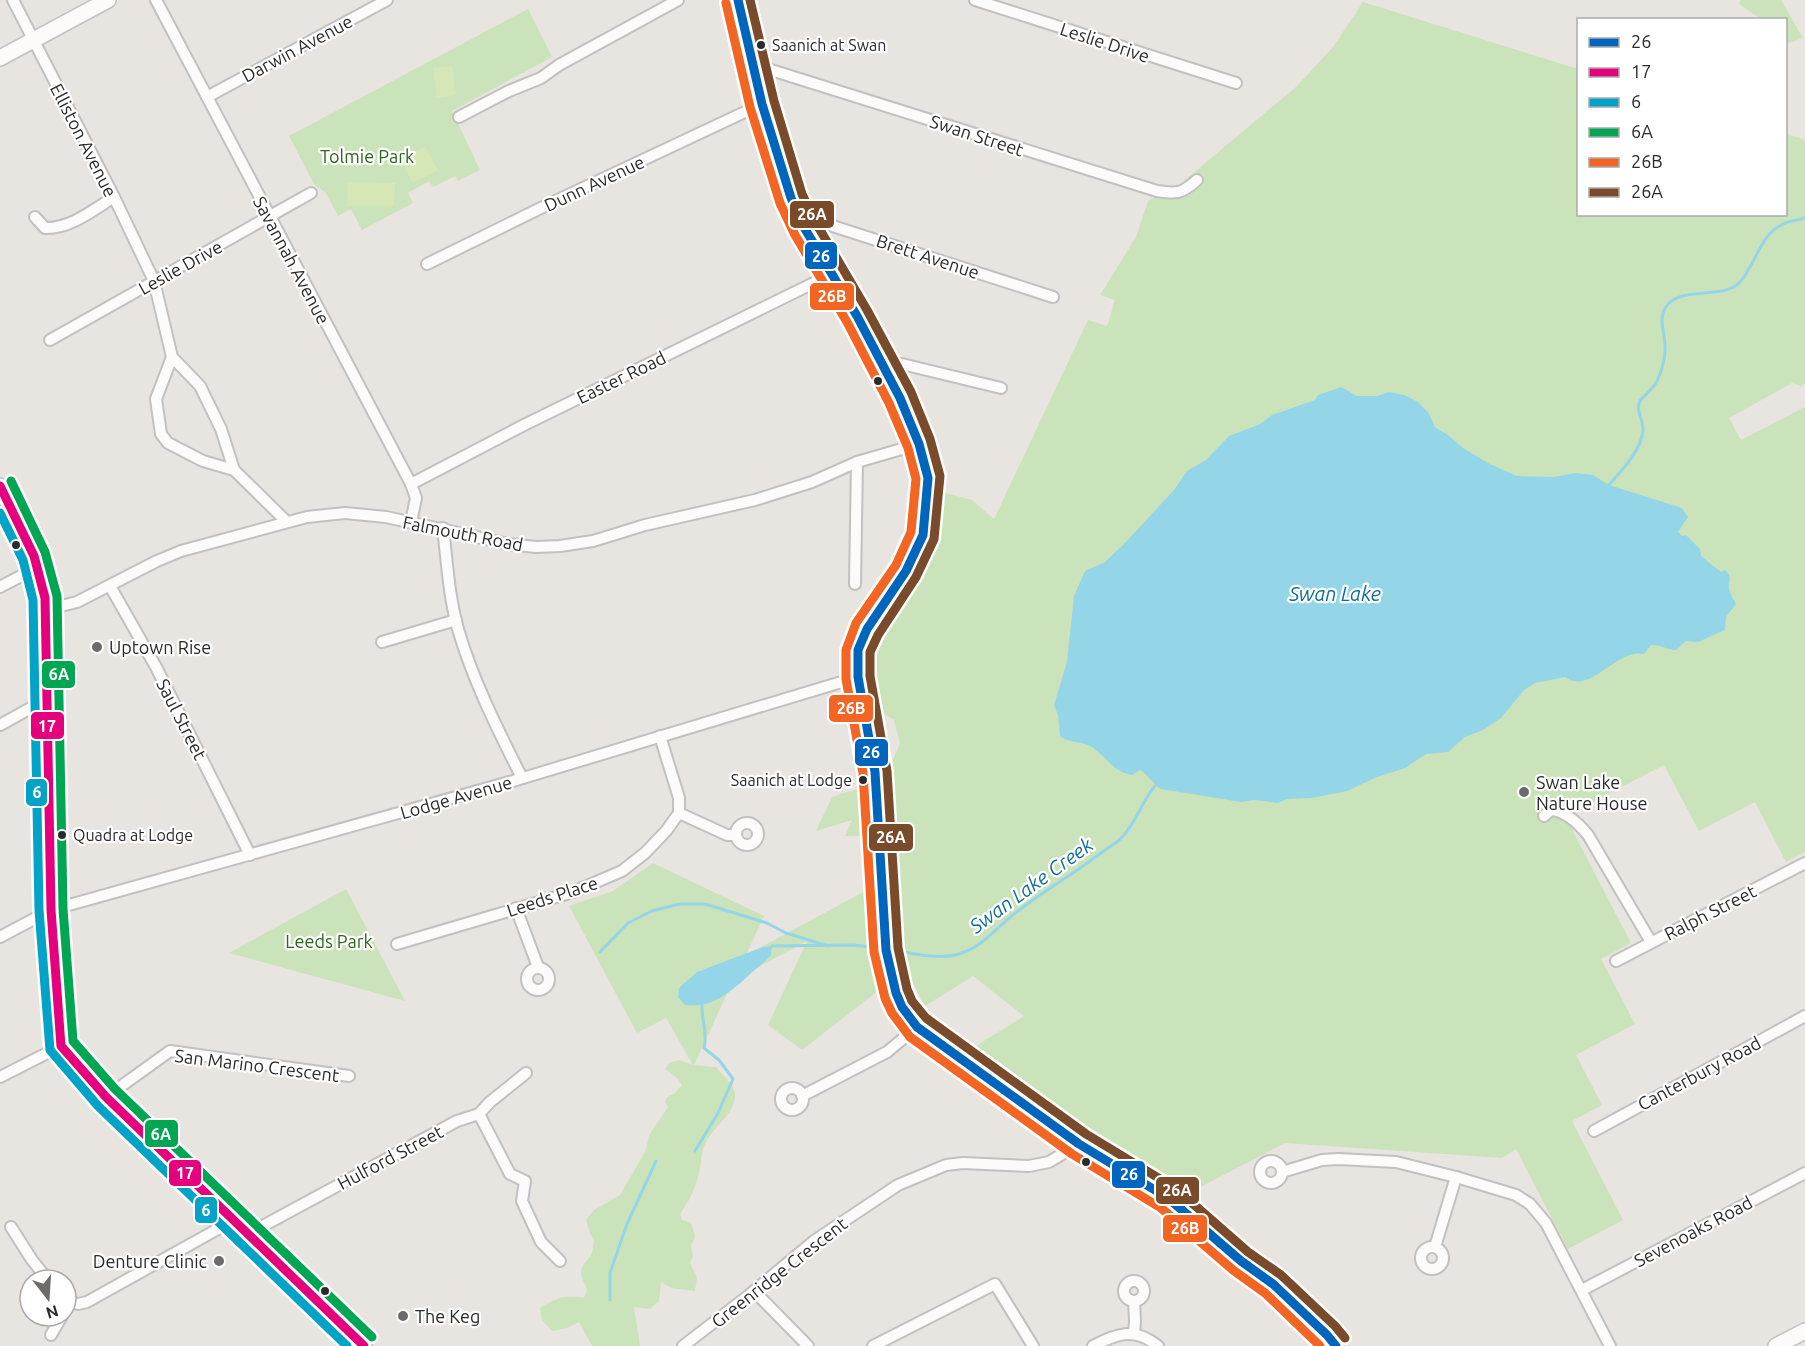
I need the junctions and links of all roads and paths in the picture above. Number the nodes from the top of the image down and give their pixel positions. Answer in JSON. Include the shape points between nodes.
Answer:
{"nodes":[{"id":1,"x":13,"y":0,"type":"edge"},
{"id":2,"x":108,"y":0,"type":"edge"},
{"id":3,"x":156,"y":0,"type":"edge"},
{"id":4,"x":387,"y":0,"type":"edge"},
{"id":5,"x":678,"y":0,"type":"edge"},
{"id":6,"x":738,"y":0,"type":"edge"},
{"id":7,"x":975,"y":0,"type":"edge"},
{"id":8,"x":33,"y":40,"type":"junction"},
{"id":9,"x":0,"y":58,"type":"edge"},
{"id":10,"x":755,"y":73,"type":"junction"},
{"id":11,"x":1236,"y":83,"type":"dead end"},
{"id":12,"x":207,"y":97,"type":"junction"},
{"id":13,"x":762,"y":104,"type":"junction"},
{"id":14,"x":459,"y":117,"type":"dead end"},
{"id":15,"x":1197,"y":180,"type":"dead end"},
{"id":16,"x":311,"y":193,"type":"dead end"},
{"id":17,"x":114,"y":197,"type":"junction"},
{"id":18,"x":35,"y":217,"type":"dead end"},
{"id":19,"x":269,"y":217,"type":"junction"},
{"id":20,"x":805,"y":229,"type":"junction"},
{"id":21,"x":427,"y":264,"type":"dead end"},
{"id":22,"x":832,"y":274,"type":"junction"},
{"id":23,"x":154,"y":281,"type":"junction"},
{"id":24,"x":1053,"y":297,"type":"dead end"},
{"id":25,"x":50,"y":340,"type":"dead end"},
{"id":26,"x":171,"y":357,"type":"junction"},
{"id":27,"x":885,"y":369,"type":"junction"},
{"id":28,"x":1001,"y":388,"type":"dead end"},
{"id":29,"x":920,"y":444,"type":"junction"},
{"id":30,"x":857,"y":462,"type":"junction"},
{"id":31,"x":234,"y":470,"type":"junction"},
{"id":32,"x":411,"y":484,"type":"junction"},
{"id":33,"x":0,"y":486,"type":"edge"},
{"id":34,"x":287,"y":522,"type":"junction"},
{"id":35,"x":411,"y":522,"type":"junction"},
{"id":36,"x":442,"y":528,"type":"junction"},
{"id":37,"x":39,"y":567,"type":"junction"},
{"id":38,"x":855,"y":584,"type":"dead end"},
{"id":39,"x":110,"y":586,"type":"junction"},
{"id":40,"x":0,"y":587,"type":"edge"},
{"id":41,"x":45,"y":609,"type":"junction"},
{"id":42,"x":456,"y":620,"type":"junction"},
{"id":43,"x":382,"y":642,"type":"dead end"},
{"id":44,"x":858,"y":677,"type":"junction"},
{"id":45,"x":47,"y":699,"type":"junction"},
{"id":46,"x":0,"y":725,"type":"edge"},
{"id":47,"x":660,"y":736,"type":"junction"},
{"id":48,"x":522,"y":778,"type":"junction"},
{"id":49,"x":679,"y":813,"type":"junction"},
{"id":50,"x":1544,"y":816,"type":"dead end"},
{"id":51,"x":736,"y":835,"type":"dead end"},
{"id":52,"x":250,"y":855,"type":"junction"},
{"id":53,"x":1805,"y":863,"type":"edge"},
{"id":54,"x":516,"y":908,"type":"junction"},
{"id":55,"x":51,"y":910,"type":"junction"},
{"id":56,"x":0,"y":937,"type":"edge"},
{"id":57,"x":1651,"y":942,"type":"junction"},
{"id":58,"x":397,"y":945,"type":"dead end"},
{"id":59,"x":1616,"y":961,"type":"dead end"},
{"id":60,"x":538,"y":968,"type":"dead end"},
{"id":61,"x":1805,"y":1016,"type":"edge"},
{"id":62,"x":917,"y":1028,"type":"junction"},
{"id":63,"x":61,"y":1046,"type":"junction"},
{"id":64,"x":526,"y":1073,"type":"dead end"},
{"id":65,"x":350,"y":1076,"type":"dead end"},
{"id":66,"x":0,"y":1077,"type":"edge"},
{"id":67,"x":802,"y":1096,"type":"dead end"},
{"id":68,"x":106,"y":1097,"type":"junction"},
{"id":69,"x":479,"y":1114,"type":"junction"},
{"id":70,"x":1594,"y":1131,"type":"dead end"},
{"id":71,"x":1079,"y":1144,"type":"junction"},
{"id":72,"x":1282,"y":1173,"type":"dead end"},
{"id":73,"x":1805,"y":1173,"type":"edge"},
{"id":74,"x":1456,"y":1176,"type":"junction"},
{"id":75,"x":234,"y":1220,"type":"junction"},
{"id":76,"x":11,"y":1227,"type":"dead end"},
{"id":77,"x":248,"y":1234,"type":"junction"},
{"id":78,"x":1435,"y":1247,"type":"dead end"},
{"id":79,"x":560,"y":1261,"type":"dead end"},
{"id":80,"x":38,"y":1268,"type":"edge"},
{"id":81,"x":1582,"y":1290,"type":"junction"},
{"id":82,"x":754,"y":1291,"type":"junction"},
{"id":83,"x":1134,"y":1301,"type":"dead end"},
{"id":84,"x":78,"y":1303,"type":"edge"},
{"id":85,"x":55,"y":1328,"type":"edge"},
{"id":86,"x":1805,"y":1331,"type":"edge"},
{"id":87,"x":1134,"y":1334,"type":"junction"},
{"id":88,"x":51,"y":1335,"type":"dead end"},
{"id":89,"x":364,"y":1346,"type":"edge"},
{"id":90,"x":683,"y":1346,"type":"edge"},
{"id":91,"x":808,"y":1346,"type":"edge"},
{"id":92,"x":873,"y":1346,"type":"edge"},
{"id":93,"x":1033,"y":1346,"type":"edge"},
{"id":94,"x":1093,"y":1346,"type":"edge"},
{"id":95,"x":1158,"y":1346,"type":"edge"},
{"id":96,"x":1336,"y":1346,"type":"edge"},
{"id":97,"x":1610,"y":1346,"type":"edge"},
{"id":98,"x":1776,"y":1346,"type":"edge"}],
"edges":[{"from":1,"to":8,"type":"street","name":"Elliston Avenue"},
{"from":2,"to":8,"type":"main road"},
{"from":3,"to":12,"type":"street","name":"Savannah Avenue"},
{"from":4,"to":12,"type":"street","name":"Darwin Avenue"},
{"from":5,"to":14,"type":"street","via":[[559,64],[541,78]]},
{"from":6,"to":10,"type":"main road"},
{"from":7,"to":11,"type":"street","name":"Leslie Drive"},
{"from":8,"to":9,"type":"main road"},
{"from":8,"to":17,"type":"street","name":"Elliston Avenue"},
{"from":10,"to":13,"type":"main road"},
{"from":10,"to":15,"type":"street","name":"Swan Street","via":[[771,70],[1157,191],[1184,191]]},
{"from":12,"to":19,"type":"street","name":"Savannah Avenue"},
{"from":13,"to":20,"type":"main road","via":[[791,198]]},
{"from":13,"to":21,"type":"street","name":"Dunn Avenue"},
{"from":16,"to":19,"type":"street","name":"Leslie Drive"},
{"from":17,"to":18,"type":"street","via":[[57,228],[45,228]]},
{"from":17,"to":23,"type":"street","name":"Elliston Avenue"},
{"from":19,"to":23,"type":"street","name":"Leslie Drive"},
{"from":19,"to":32,"type":"street","name":"Savannah Avenue"},
{"from":20,"to":22,"type":"main road"},
{"from":20,"to":24,"type":"street","name":"Brett Avenue","via":[[818,221]]},
{"from":22,"to":27,"type":"main road"},
{"from":22,"to":32,"type":"street","name":"Easter Road"},
{"from":23,"to":25,"type":"street","name":"Leslie Drive"},
{"from":23,"to":26,"type":"street","name":"Elliston Avenue"},
{"from":26,"to":31,"type":"street","via":[[200,386],[221,429]]},
{"from":26,"to":31,"type":"street","via":[[156,399],[161,434],[168,443],[203,461]]},
{"from":27,"to":28,"type":"street","via":[[902,364]]},
{"from":27,"to":29,"type":"main road"},
{"from":29,"to":30,"type":"street","name":"Falmouth Road"},
{"from":29,"to":44,"type":"main road","via":[[928,478],[923,536],[906,571],[867,629],[858,650]]},
{"from":30,"to":36,"type":"street","name":"Falmouth Road","via":[[812,482],[755,500],[593,541],[526,546]]},
{"from":30,"to":38,"type":"street"},
{"from":31,"to":34,"type":"street"},
{"from":32,"to":35,"type":"street","name":"Savannah Avenue","via":[[416,498]]},
{"from":33,"to":37,"type":"main road"},
{"from":34,"to":35,"type":"street","name":"Falmouth Road","via":[[345,513]]},
{"from":34,"to":39,"type":"street","name":"Falmouth Road","via":[[181,551]]},
{"from":35,"to":36,"type":"street","name":"Falmouth Road"},
{"from":36,"to":42,"type":"street"},
{"from":37,"to":40,"type":"street"},
{"from":37,"to":41,"type":"main road"},
{"from":39,"to":41,"type":"street","name":"Falmouth Road","via":[[77,602]]},
{"from":39,"to":52,"type":"street","name":"Saul Street","via":[[156,667]]},
{"from":41,"to":45,"type":"main road"},
{"from":42,"to":43,"type":"street"},
{"from":42,"to":48,"type":"street","via":[[487,707]]},
{"from":44,"to":47,"type":"street","name":"Lodge Avenue"},
{"from":44,"to":62,"type":"main road","via":[[875,772],[886,950],[896,993]]},
{"from":45,"to":46,"type":"street"},
{"from":45,"to":55,"type":"main road"},
{"from":47,"to":48,"type":"street","name":"Lodge Avenue"},
{"from":47,"to":49,"type":"street","via":[[679,798]]},
{"from":48,"to":52,"type":"street","name":"Lodge Avenue"},
{"from":49,"to":51,"type":"street","via":[[727,835]]},
{"from":49,"to":54,"type":"street","name":"Leeds Place","via":[[645,853],[622,871],[586,888]]},
{"from":50,"to":57,"type":"street","via":[[1557,810],[1588,835]]},
{"from":52,"to":55,"type":"street","name":"Lodge Avenue"},
{"from":53,"to":57,"type":"street","name":"Ralph Street"},
{"from":54,"to":58,"type":"street","name":"Leeds Place"},
{"from":54,"to":60,"type":"street"},
{"from":55,"to":56,"type":"street","name":"Lodge Avenue"},
{"from":55,"to":63,"type":"main road"},
{"from":57,"to":59,"type":"street","name":"Ralph Street"},
{"from":61,"to":70,"type":"street","name":"Canterbury Road"},
{"from":62,"to":67,"type":"street","via":[[888,1052]]},
{"from":62,"to":71,"type":"main road"},
{"from":63,"to":66,"type":"street"},
{"from":63,"to":68,"type":"main road"},
{"from":64,"to":69,"type":"street","name":"Hulford Street"},
{"from":65,"to":68,"type":"street","name":"San Marino Crescent","via":[[170,1051]]},
{"from":68,"to":75,"type":"main road"},
{"from":69,"to":77,"type":"street","name":"Hulford Street","via":[[457,1120]]},
{"from":69,"to":79,"type":"street","via":[[510,1174],[525,1181],[522,1201],[541,1242]]},
{"from":71,"to":82,"type":"street","name":"Greenridge Crescent","via":[[1049,1162],[1029,1166],[946,1165],[898,1185],[813,1241]]},
{"from":71,"to":96,"type":"main road","via":[[1168,1198],[1273,1284]]},
{"from":72,"to":74,"type":"street","via":[[1338,1159],[1396,1162]]},
{"from":73,"to":81,"type":"street","name":"Sevenoaks Road"},
{"from":74,"to":78,"type":"street"},
{"from":74,"to":81,"type":"street","via":[[1516,1195],[1530,1204],[1546,1223]]},
{"from":75,"to":77,"type":"main road"},
{"from":75,"to":84,"type":"street","via":[[87,1302]]},
{"from":76,"to":80,"type":"street"},
{"from":77,"to":89,"type":"main road"},
{"from":81,"to":97,"type":"street"},
{"from":82,"to":90,"type":"street","name":"Greenridge Crescent"},
{"from":82,"to":91,"type":"street"},
{"from":83,"to":87,"type":"street"},
{"from":85,"to":88,"type":"street"},
{"from":86,"to":98,"type":"main road"},
{"from":87,"to":94,"type":"street","via":[[1122,1334]]},
{"from":87,"to":95,"type":"street","via":[[1146,1336]]},
{"from":92,"to":93,"type":"street","via":[[995,1284]]}]}
